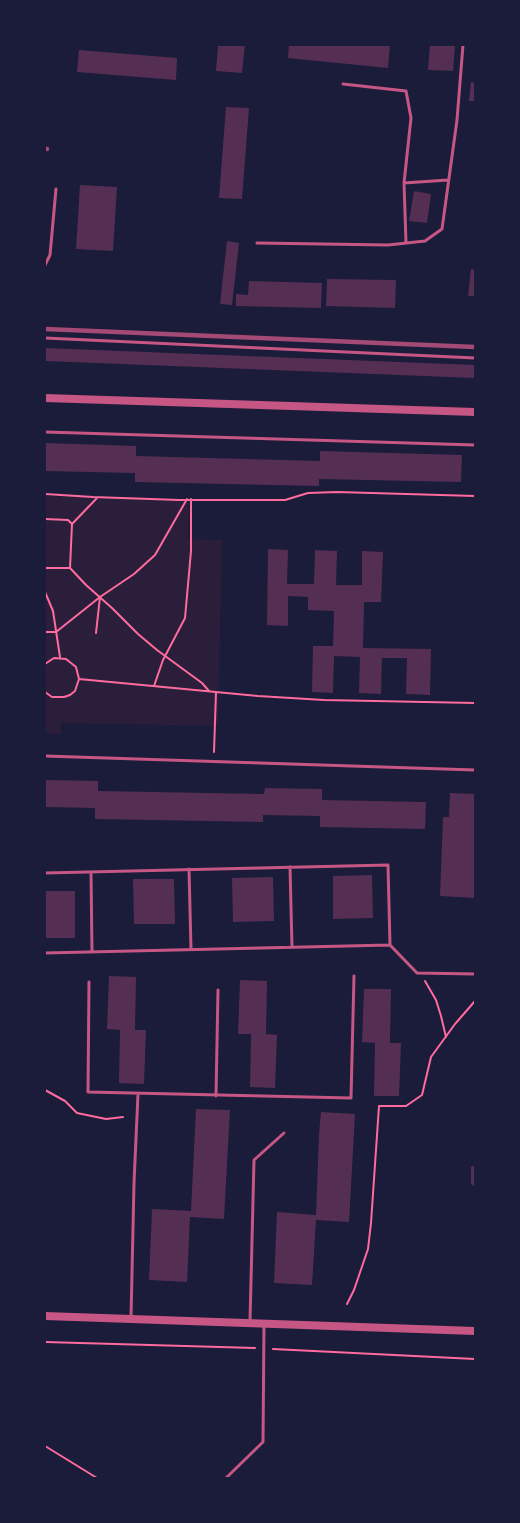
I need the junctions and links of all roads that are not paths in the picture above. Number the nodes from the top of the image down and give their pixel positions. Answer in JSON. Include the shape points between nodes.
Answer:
{"nodes":[{"id":1,"x":463,"y":45,"type":"edge"},
{"id":2,"x":343,"y":84,"type":"dead end"},
{"id":3,"x":448,"y":180,"type":"junction"},
{"id":4,"x":404,"y":183,"type":"junction"},
{"id":5,"x":56,"y":189,"type":"dead end"},
{"id":6,"x":257,"y":243,"type":"dead end"},
{"id":7,"x":406,"y":243,"type":"junction"},
{"id":8,"x":45,"y":265,"type":"edge"},
{"id":9,"x":45,"y":338,"type":"edge"},
{"id":10,"x":475,"y":357,"type":"edge"},
{"id":11,"x":45,"y":398,"type":"edge"},
{"id":12,"x":475,"y":412,"type":"edge"},
{"id":13,"x":45,"y":432,"type":"edge"},
{"id":14,"x":475,"y":445,"type":"edge"},
{"id":15,"x":45,"y":756,"type":"edge"},
{"id":16,"x":475,"y":770,"type":"edge"},
{"id":17,"x":290,"y":867,"type":"junction"},
{"id":18,"x":189,"y":869,"type":"junction"},
{"id":19,"x":91,"y":872,"type":"junction"},
{"id":20,"x":45,"y":873,"type":"edge"},
{"id":21,"x":390,"y":945,"type":"junction"},
{"id":22,"x":292,"y":947,"type":"junction"},
{"id":23,"x":190,"y":950,"type":"junction"},
{"id":24,"x":93,"y":952,"type":"junction"},
{"id":25,"x":45,"y":953,"type":"edge"},
{"id":26,"x":475,"y":974,"type":"edge"},
{"id":27,"x":354,"y":976,"type":"dead end"},
{"id":28,"x":89,"y":982,"type":"dead end"},
{"id":29,"x":218,"y":990,"type":"dead end"},
{"id":30,"x":138,"y":1094,"type":"junction"},
{"id":31,"x":216,"y":1096,"type":"junction"},
{"id":32,"x":284,"y":1133,"type":"dead end"},
{"id":33,"x":45,"y":1316,"type":"edge"},
{"id":34,"x":131,"y":1319,"type":"junction"},
{"id":35,"x":250,"y":1323,"type":"junction"},
{"id":36,"x":264,"y":1324,"type":"junction"},
{"id":37,"x":475,"y":1331,"type":"edge"},
{"id":38,"x":225,"y":1478,"type":"edge"}],
"edges":[{"from":1,"to":3,"type":"lane"},
{"from":2,"to":4,"type":"lane","via":[[406,91],[411,118]]},
{"from":3,"to":4,"type":"lane"},
{"from":3,"to":7,"type":"lane","via":[[442,229],[425,241]]},
{"from":4,"to":7,"type":"lane"},
{"from":5,"to":8,"type":"lane","via":[[50,255]]},
{"from":6,"to":7,"type":"lane"},
{"from":9,"to":10,"type":"lane"},
{"from":11,"to":12,"type":"street"},
{"from":13,"to":14,"type":"lane"},
{"from":15,"to":16,"type":"lane"},
{"from":17,"to":18,"type":"lane"},
{"from":17,"to":21,"type":"lane","via":[[388,865]]},
{"from":17,"to":22,"type":"lane"},
{"from":18,"to":19,"type":"lane"},
{"from":18,"to":23,"type":"lane"},
{"from":19,"to":20,"type":"lane"},
{"from":19,"to":24,"type":"lane"},
{"from":21,"to":22,"type":"lane"},
{"from":21,"to":26,"type":"lane","via":[[417,973]]},
{"from":22,"to":23,"type":"lane"},
{"from":23,"to":24,"type":"lane"},
{"from":24,"to":25,"type":"lane"},
{"from":27,"to":31,"type":"lane","via":[[351,1098]]},
{"from":28,"to":30,"type":"lane","via":[[88,1092]]},
{"from":29,"to":31,"type":"lane"},
{"from":30,"to":31,"type":"lane"},
{"from":30,"to":34,"type":"lane"},
{"from":32,"to":35,"type":"lane","via":[[254,1160]]},
{"from":33,"to":34,"type":"street"},
{"from":34,"to":35,"type":"street"},
{"from":35,"to":36,"type":"street"},
{"from":36,"to":37,"type":"street"},
{"from":36,"to":38,"type":"lane","via":[[263,1442]]}]}
